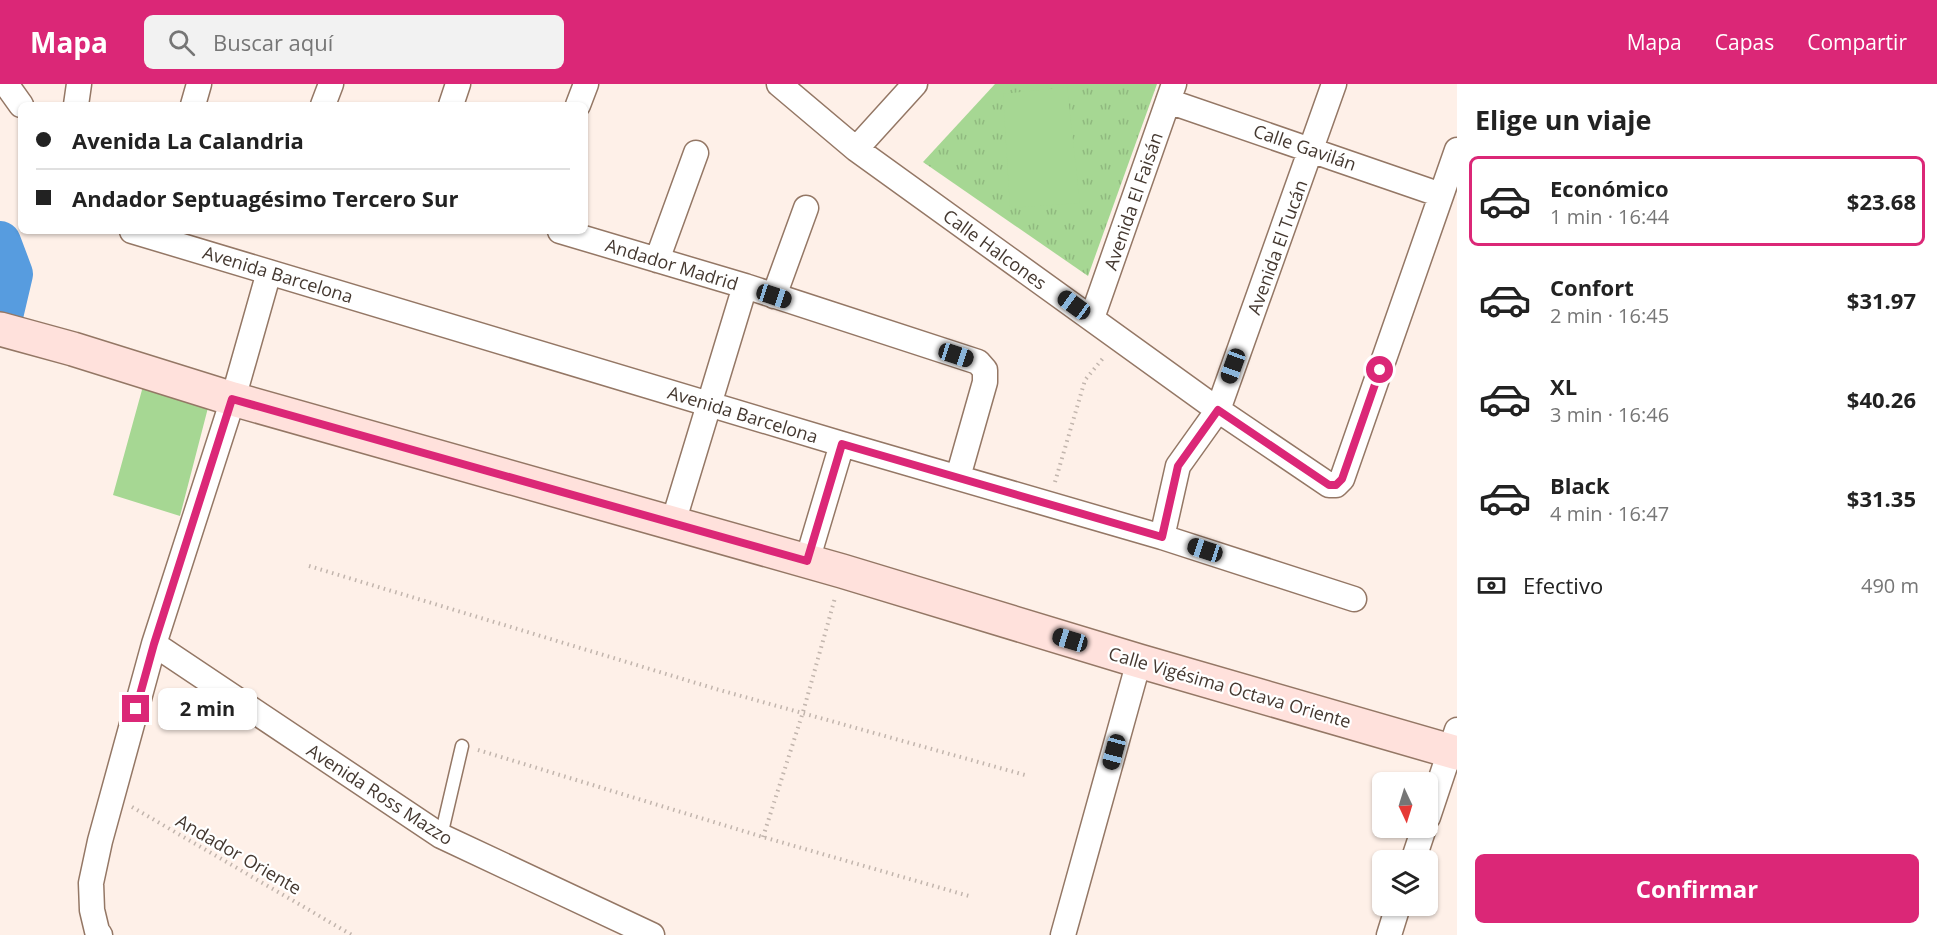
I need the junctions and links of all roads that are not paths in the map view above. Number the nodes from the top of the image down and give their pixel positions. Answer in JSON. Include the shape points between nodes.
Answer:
{"nodes":[{"id":1,"x":6,"y":84,"type":"edge"},
{"id":2,"x":20,"y":84,"type":"edge"},
{"id":3,"x":78,"y":84,"type":"edge"},
{"id":4,"x":200,"y":84,"type":"edge"},
{"id":5,"x":331,"y":84,"type":"edge"},
{"id":6,"x":459,"y":84,"type":"edge"},
{"id":7,"x":586,"y":84,"type":"edge"},
{"id":8,"x":779,"y":84,"type":"edge"},
{"id":9,"x":915,"y":84,"type":"edge"},
{"id":10,"x":1334,"y":84,"type":"edge"},
{"id":11,"x":1171,"y":92,"type":"edge"},
{"id":12,"x":20,"y":102,"type":"edge"},
{"id":13,"x":22,"y":102,"type":"edge"},
{"id":14,"x":76,"y":102,"type":"edge"},
{"id":15,"x":194,"y":102,"type":"edge"},
{"id":16,"x":324,"y":102,"type":"edge"},
{"id":17,"x":452,"y":102,"type":"edge"},
{"id":18,"x":579,"y":102,"type":"edge"},
{"id":19,"x":856,"y":149,"type":"junction"},
{"id":20,"x":1312,"y":149,"type":"junction"},
{"id":21,"x":1457,"y":150,"type":"edge"},
{"id":22,"x":696,"y":153,"type":"dead end"},
{"id":23,"x":1441,"y":195,"type":"junction"},
{"id":24,"x":806,"y":208,"type":"dead end"},
{"id":25,"x":148,"y":234,"type":"edge"},
{"id":26,"x":570,"y":234,"type":"edge"},
{"id":27,"x":657,"y":260,"type":"junction"},
{"id":28,"x":269,"y":272,"type":"junction"},
{"id":29,"x":745,"y":286,"type":"junction"},
{"id":30,"x":774,"y":296,"type":"junction"},
{"id":31,"x":1092,"y":318,"type":"junction"},
{"id":32,"x":0,"y":329,"type":"edge"},
{"id":33,"x":232,"y":399,"type":"junction"},
{"id":34,"x":709,"y":404,"type":"junction"},
{"id":35,"x":1218,"y":410,"type":"junction"},
{"id":36,"x":842,"y":444,"type":"junction"},
{"id":37,"x":958,"y":477,"type":"junction"},
{"id":38,"x":673,"y":523,"type":"junction"},
{"id":39,"x":1162,"y":537,"type":"junction"},
{"id":40,"x":807,"y":561,"type":"junction"},
{"id":41,"x":1353,"y":599,"type":"dead end"},
{"id":42,"x":154,"y":644,"type":"junction"},
{"id":43,"x":1139,"y":661,"type":"junction"},
{"id":44,"x":1455,"y":745,"type":"edge"},
{"id":45,"x":462,"y":746,"type":"road end"},
{"id":46,"x":1438,"y":790,"type":"edge"},
{"id":47,"x":441,"y":836,"type":"junction"},
{"id":48,"x":1395,"y":916,"type":"edge"},
{"id":49,"x":98,"y":933,"type":"edge"},
{"id":50,"x":652,"y":935,"type":"edge"},
{"id":51,"x":1063,"y":935,"type":"edge"},
{"id":52,"x":1389,"y":935,"type":"edge"}],
"edges":[{"from":1,"to":12,"type":"street"},
{"from":2,"to":13,"type":"street"},
{"from":3,"to":14,"type":"street"},
{"from":4,"to":15,"type":"street"},
{"from":5,"to":16,"type":"street"},
{"from":6,"to":17,"type":"street"},
{"from":7,"to":18,"type":"street"},
{"from":8,"to":19,"type":"street","name":"Calle Halcones"},
{"from":9,"to":19,"type":"street"},
{"from":10,"to":20,"type":"street","name":"Avenida El Tucán"},
{"from":11,"to":20,"type":"street","name":"Calle Gavilán"},
{"from":11,"to":31,"type":"street","name":"Avenida El Faisán"},
{"from":19,"to":31,"type":"street","name":"Calle Halcones"},
{"from":20,"to":23,"type":"street","name":"Calle Gavilán"},
{"from":20,"to":35,"type":"street","name":"Avenida El Tucán"},
{"from":21,"to":23,"type":"street"},
{"from":22,"to":27,"type":"street"},
{"from":23,"to":35,"type":"street","name":"Calle Halcones","via":[[1342,479],[1336,485],[1329,485]]},
{"from":24,"to":30,"type":"street"},
{"from":25,"to":28,"type":"street","name":"Avenida Barcelona"},
{"from":26,"to":27,"type":"street","name":"Andador Madrid"},
{"from":27,"to":29,"type":"street","name":"Andador Madrid"},
{"from":28,"to":33,"type":"street"},
{"from":28,"to":34,"type":"street","name":"Avenida Barcelona"},
{"from":29,"to":30,"type":"street","name":"Andador Madrid"},
{"from":29,"to":34,"type":"street"},
{"from":30,"to":37,"type":"street","name":"Andador Madrid","via":[[978,362],[985,370],[985,382]]},
{"from":31,"to":35,"type":"street","name":"Calle Halcones"},
{"from":32,"to":33,"type":"main road","name":"Calle Vigésima Octava Oriente"},
{"from":33,"to":38,"type":"main road","name":"Calle Vigésima Octava Oriente"},
{"from":33,"to":42,"type":"street"},
{"from":34,"to":36,"type":"street","name":"Avenida Barcelona"},
{"from":34,"to":38,"type":"street"},
{"from":35,"to":39,"type":"street","name":"Avenida El Tucán","via":[[1178,466]]},
{"from":36,"to":37,"type":"street","name":"Avenida Barcelona"},
{"from":36,"to":40,"type":"street"},
{"from":37,"to":39,"type":"street","name":"Avenida Barcelona"},
{"from":38,"to":40,"type":"main road","name":"Calle Vigésima Octava Oriente"},
{"from":39,"to":41,"type":"street","name":"Avenida Barcelona"},
{"from":40,"to":43,"type":"main road","name":"Calle Vigésima Octava Oriente"},
{"from":42,"to":47,"type":"street","name":"Avenida Ross Mazzo"},
{"from":42,"to":49,"type":"street","via":[[91,882]]},
{"from":43,"to":44,"type":"main road","name":"Calle Vigésima Octava Oriente"},
{"from":43,"to":51,"type":"street"},
{"from":44,"to":46,"type":"street"},
{"from":45,"to":47,"type":"lane"},
{"from":47,"to":50,"type":"street","name":"Avenida Ross Mazzo"},
{"from":48,"to":52,"type":"street"}]}
